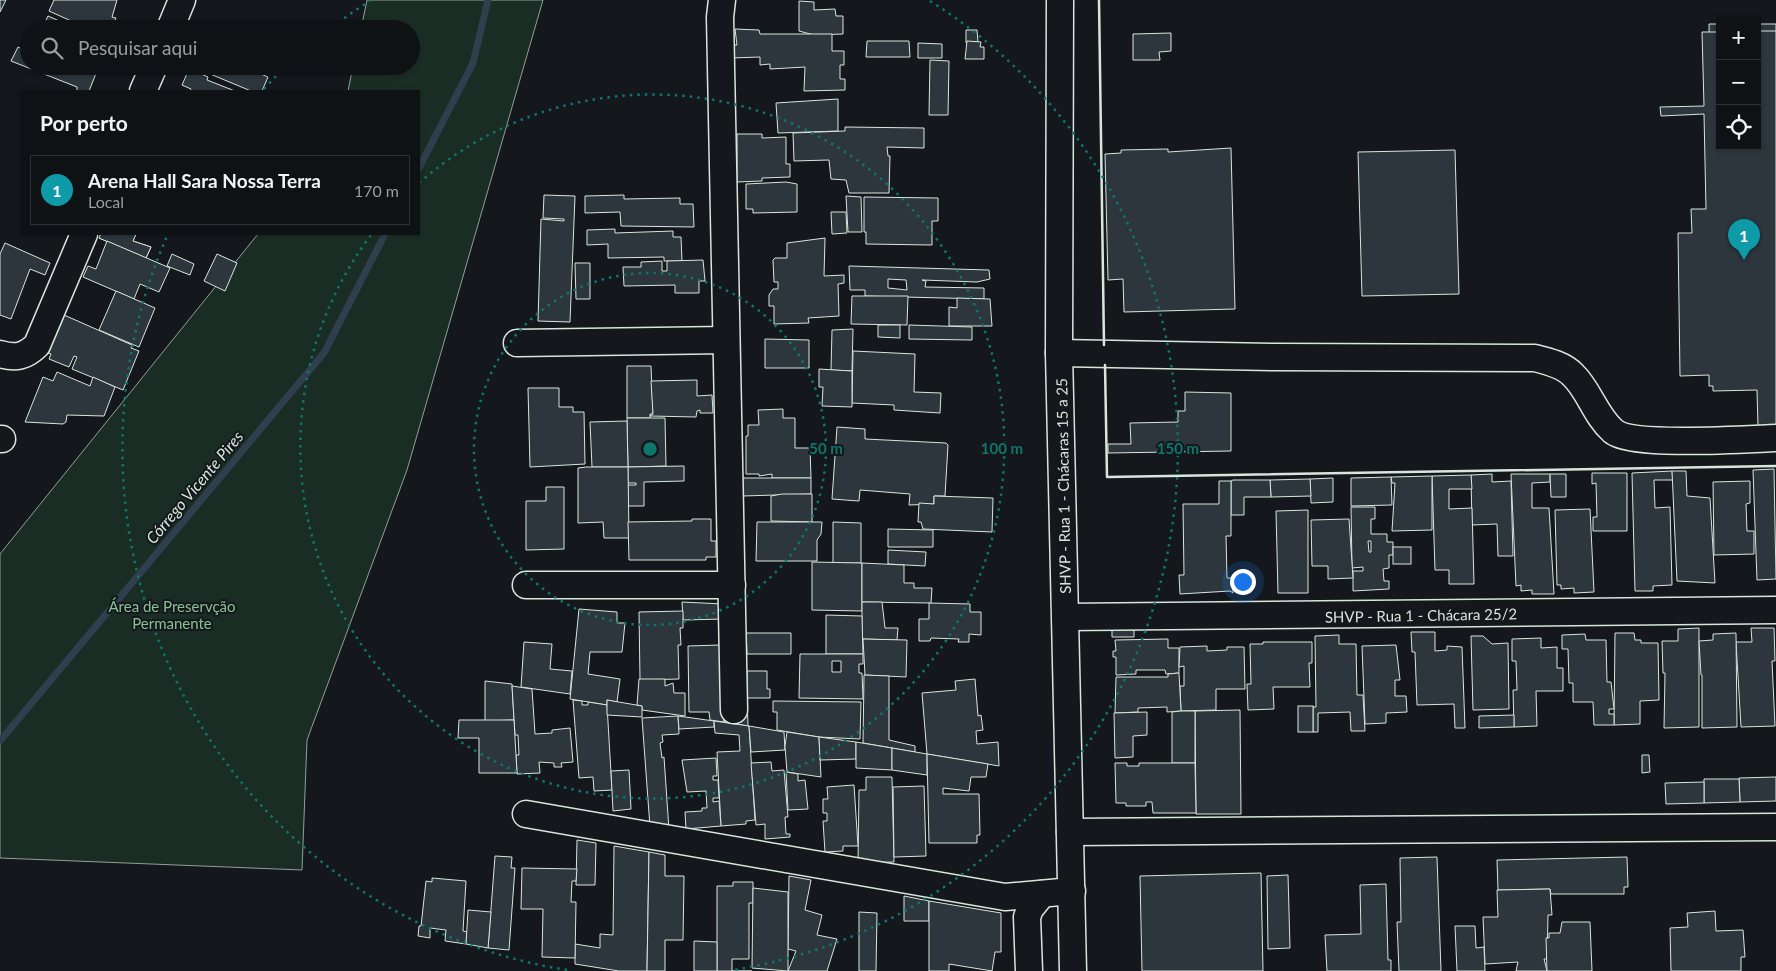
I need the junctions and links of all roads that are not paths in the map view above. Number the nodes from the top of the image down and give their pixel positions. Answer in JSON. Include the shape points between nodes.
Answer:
{"nodes":[{"id":1,"x":182,"y":0,"type":"edge"},
{"id":2,"x":722,"y":0,"type":"edge"},
{"id":3,"x":1060,"y":0,"type":"edge"},
{"id":4,"x":174,"y":20,"type":"edge"},
{"id":5,"x":150,"y":75,"type":"edge"},
{"id":6,"x":144,"y":90,"type":"edge"},
{"id":7,"x":84,"y":235,"type":"edge"},
{"id":8,"x":726,"y":340,"type":"junction"},
{"id":9,"x":517,"y":343,"type":"dead end"},
{"id":10,"x":1060,"y":353,"type":"junction"},
{"id":11,"x":0,"y":354,"type":"edge"},
{"id":12,"x":1776,"y":438,"type":"edge"},
{"id":13,"x":526,"y":585,"type":"dead end"},
{"id":14,"x":732,"y":585,"type":"junction"},
{"id":15,"x":1776,"y":610,"type":"edge"},
{"id":16,"x":1066,"y":617,"type":"junction"},
{"id":17,"x":734,"y":710,"type":"dead end"},
{"id":18,"x":526,"y":814,"type":"dead end"},
{"id":19,"x":1776,"y":827,"type":"edge"},
{"id":20,"x":1070,"y":832,"type":"junction"},
{"id":21,"x":1072,"y":891,"type":"junction"},
{"id":22,"x":1042,"y":894,"type":"junction"},
{"id":23,"x":1029,"y":971,"type":"edge"},
{"id":24,"x":1074,"y":971,"type":"edge"}],
"edges":[{"from":1,"to":4,"type":"street"},
{"from":2,"to":8,"type":"street"},
{"from":3,"to":10,"type":"street","name":"SHVP - Rua 1 - Chácaras 15 a 25"},
{"from":5,"to":6,"type":"street"},
{"from":7,"to":11,"type":"street","via":[[37,345],[18,357]]},
{"from":8,"to":9,"type":"street"},
{"from":8,"to":14,"type":"street"},
{"from":10,"to":12,"type":"street","via":[[1535,358],[1572,373],[1614,432],[1647,440]]},
{"from":10,"to":16,"type":"street","name":"SHVP - Rua 1 - Chácaras 15 a 25"},
{"from":13,"to":14,"type":"street"},
{"from":14,"to":17,"type":"street"},
{"from":15,"to":16,"type":"street","name":"SHVP - Rua 1 - Chácara 25/2"},
{"from":16,"to":20,"type":"street","name":"SHVP - Rua 1 - Chácaras 15 a 25"},
{"from":18,"to":22,"type":"street","via":[[1005,897]]},
{"from":19,"to":20,"type":"street"},
{"from":20,"to":21,"type":"street","name":"SHVP - Rua 1 - Chácaras 15 a 25"},
{"from":21,"to":22,"type":"street"},
{"from":21,"to":24,"type":"street","name":"SHVP - Rua 1 - Chácaras 15 a 25"},
{"from":22,"to":23,"type":"street","via":[[1027,917]]}]}
